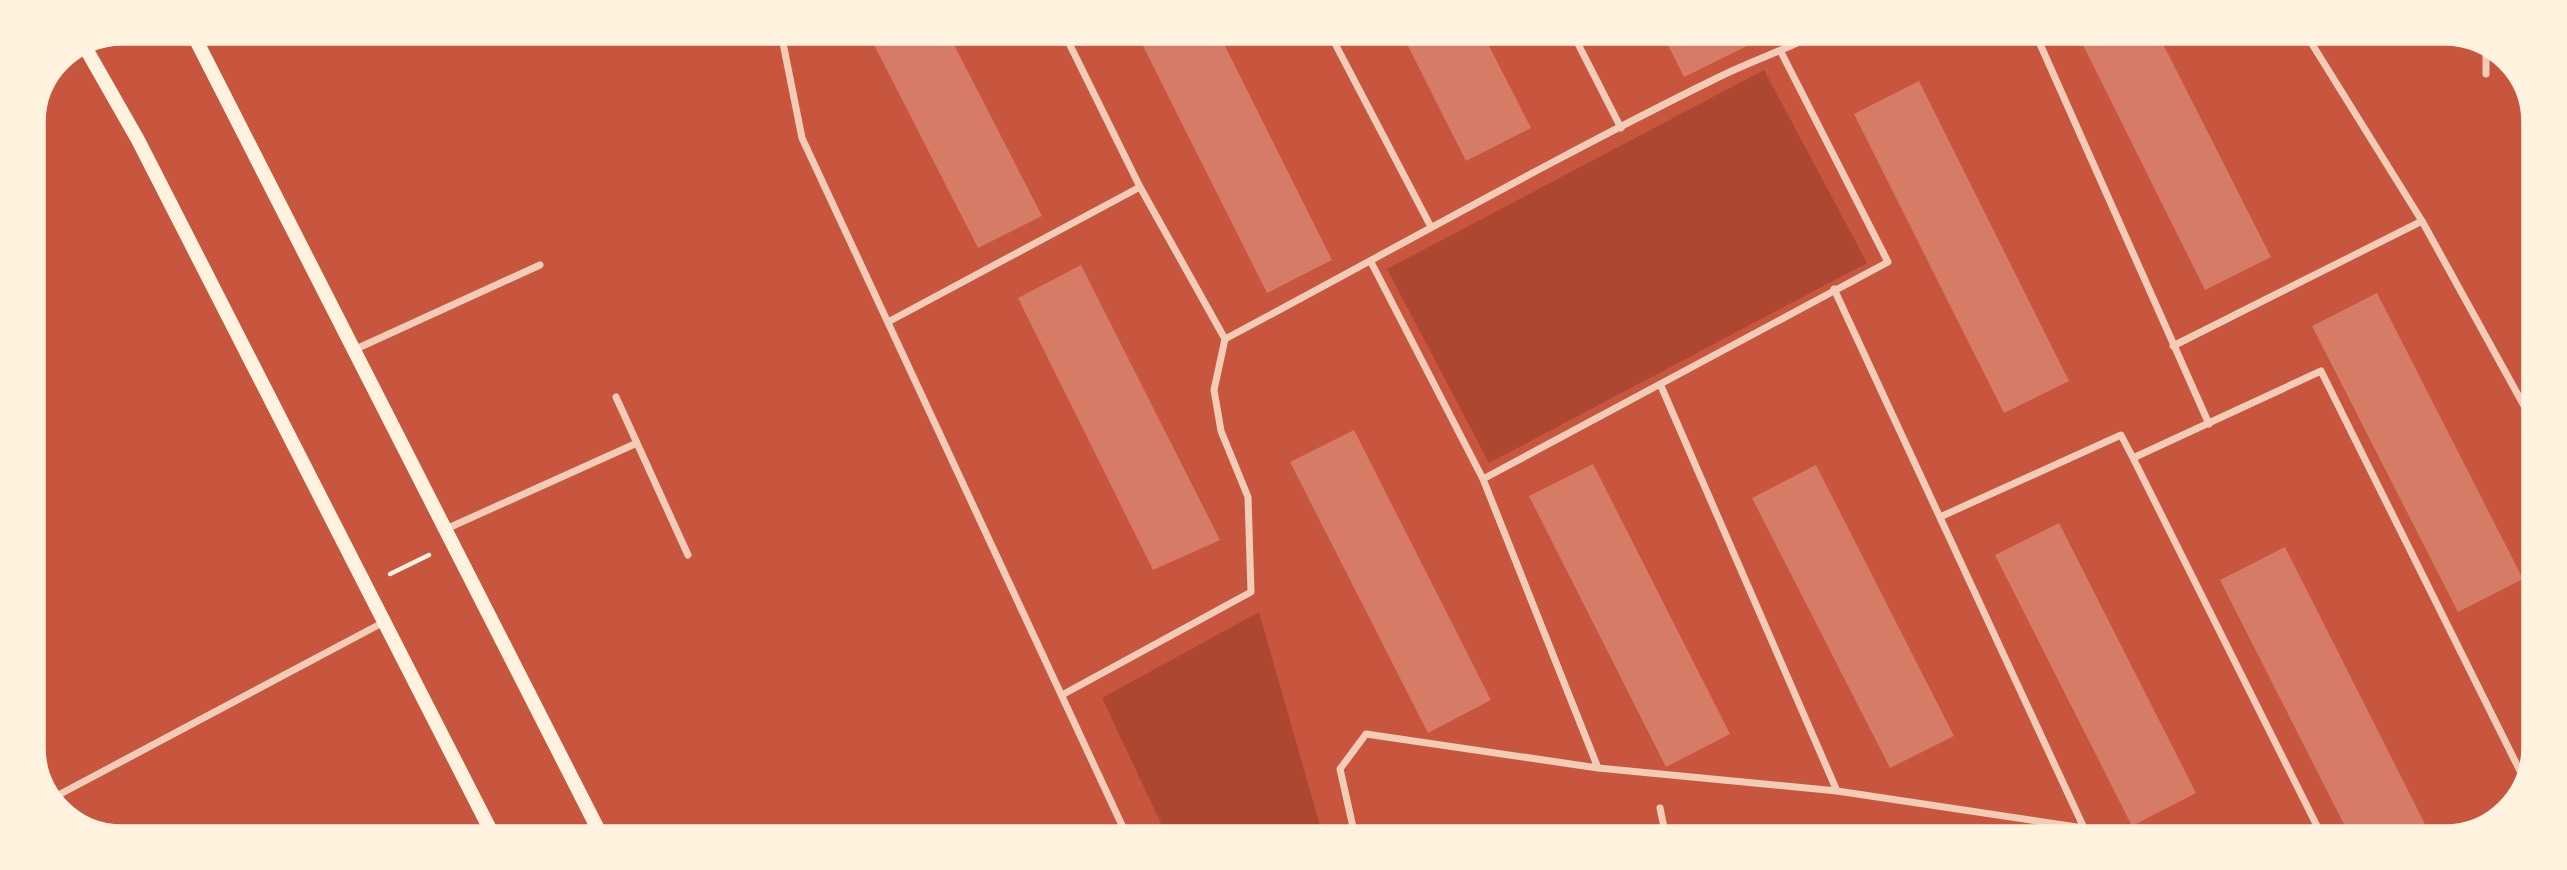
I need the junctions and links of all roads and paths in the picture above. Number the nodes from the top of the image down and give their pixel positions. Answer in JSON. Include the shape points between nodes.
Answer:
{"nodes":[{"id":1,"x":198,"y":44,"type":"edge"},
{"id":2,"x":782,"y":44,"type":"edge"},
{"id":3,"x":1069,"y":44,"type":"edge"},
{"id":4,"x":1335,"y":44,"type":"edge"},
{"id":5,"x":1578,"y":44,"type":"edge"},
{"id":6,"x":1797,"y":44,"type":"edge"},
{"id":7,"x":2040,"y":44,"type":"edge"},
{"id":8,"x":2312,"y":44,"type":"edge"},
{"id":9,"x":88,"y":52,"type":"edge"},
{"id":10,"x":1781,"y":52,"type":"junction"},
{"id":11,"x":2486,"y":55,"type":"edge"},
{"id":12,"x":2486,"y":74,"type":"dead end"},
{"id":13,"x":1620,"y":128,"type":"junction"},
{"id":14,"x":1140,"y":187,"type":"junction"},
{"id":15,"x":2422,"y":221,"type":"junction"},
{"id":16,"x":1431,"y":228,"type":"junction"},
{"id":17,"x":1371,"y":262,"type":"junction"},
{"id":18,"x":540,"y":265,"type":"dead end"},
{"id":19,"x":1834,"y":289,"type":"junction"},
{"id":20,"x":888,"y":321,"type":"junction"},
{"id":21,"x":1225,"y":339,"type":"junction"},
{"id":22,"x":2173,"y":346,"type":"junction"},
{"id":23,"x":355,"y":349,"type":"junction"},
{"id":24,"x":1661,"y":386,"type":"junction"},
{"id":25,"x":616,"y":397,"type":"dead end"},
{"id":26,"x":2523,"y":404,"type":"edge"},
{"id":27,"x":2209,"y":424,"type":"junction"},
{"id":28,"x":636,"y":443,"type":"junction"},
{"id":29,"x":2133,"y":458,"type":"junction"},
{"id":30,"x":1483,"y":479,"type":"junction"},
{"id":31,"x":1940,"y":517,"type":"junction"},
{"id":32,"x":445,"y":529,"type":"junction"},
{"id":33,"x":452,"y":544,"type":"junction"},
{"id":34,"x":688,"y":555,"type":"dead end"},
{"id":35,"x":365,"y":585,"type":"junction"},
{"id":36,"x":385,"y":622,"type":"junction"},
{"id":37,"x":1062,"y":695,"type":"junction"},
{"id":38,"x":1598,"y":768,"type":"junction"},
{"id":39,"x":2520,"y":771,"type":"edge"},
{"id":40,"x":1837,"y":791,"type":"junction"},
{"id":41,"x":59,"y":795,"type":"edge"},
{"id":42,"x":1660,"y":808,"type":"dead end"},
{"id":43,"x":488,"y":826,"type":"edge"},
{"id":44,"x":596,"y":826,"type":"edge"},
{"id":45,"x":1122,"y":826,"type":"edge"},
{"id":46,"x":1353,"y":826,"type":"edge"},
{"id":47,"x":1664,"y":826,"type":"edge"},
{"id":48,"x":2071,"y":826,"type":"edge"},
{"id":49,"x":2083,"y":826,"type":"edge"},
{"id":50,"x":2317,"y":826,"type":"edge"}],
"edges":[{"from":1,"to":23,"type":"main road"},
{"from":2,"to":20,"type":"street","via":[[803,138]]},
{"from":3,"to":14,"type":"street"},
{"from":4,"to":16,"type":"street"},
{"from":5,"to":13,"type":"street"},
{"from":6,"to":10,"type":"street"},
{"from":7,"to":22,"type":"street"},
{"from":8,"to":15,"type":"street"},
{"from":9,"to":35,"type":"main road","via":[[138,139]]},
{"from":10,"to":13,"type":"street","via":[[1720,76]]},
{"from":10,"to":19,"type":"street","via":[[1888,262]]},
{"from":11,"to":12,"type":"street"},
{"from":13,"to":16,"type":"street"},
{"from":14,"to":20,"type":"street"},
{"from":14,"to":21,"type":"street"},
{"from":15,"to":22,"type":"street"},
{"from":15,"to":26,"type":"street"},
{"from":16,"to":17,"type":"street"},
{"from":17,"to":21,"type":"street"},
{"from":17,"to":30,"type":"street"},
{"from":18,"to":23,"type":"street"},
{"from":19,"to":24,"type":"street"},
{"from":19,"to":31,"type":"street"},
{"from":20,"to":37,"type":"street"},
{"from":21,"to":37,"type":"street","via":[[1214,390],[1221,431],[1248,497],[1251,593]]},
{"from":22,"to":27,"type":"street"},
{"from":23,"to":32,"type":"main road"},
{"from":24,"to":30,"type":"street"},
{"from":24,"to":40,"type":"street"},
{"from":25,"to":28,"type":"street"},
{"from":27,"to":29,"type":"street"},
{"from":27,"to":39,"type":"street","via":[[2321,372]]},
{"from":28,"to":32,"type":"street"},
{"from":28,"to":34,"type":"street"},
{"from":29,"to":31,"type":"street","via":[[2121,435]]},
{"from":29,"to":50,"type":"street"},
{"from":30,"to":38,"type":"street"},
{"from":31,"to":49,"type":"street"},
{"from":32,"to":33,"type":"main road"},
{"from":33,"to":35,"type":"path"},
{"from":33,"to":44,"type":"main road"},
{"from":35,"to":36,"type":"main road"},
{"from":36,"to":41,"type":"street"},
{"from":36,"to":43,"type":"main road"},
{"from":37,"to":45,"type":"street"},
{"from":38,"to":40,"type":"street"},
{"from":38,"to":46,"type":"street","via":[[1366,734],[1340,769]]},
{"from":40,"to":48,"type":"street"},
{"from":42,"to":47,"type":"street"}]}
